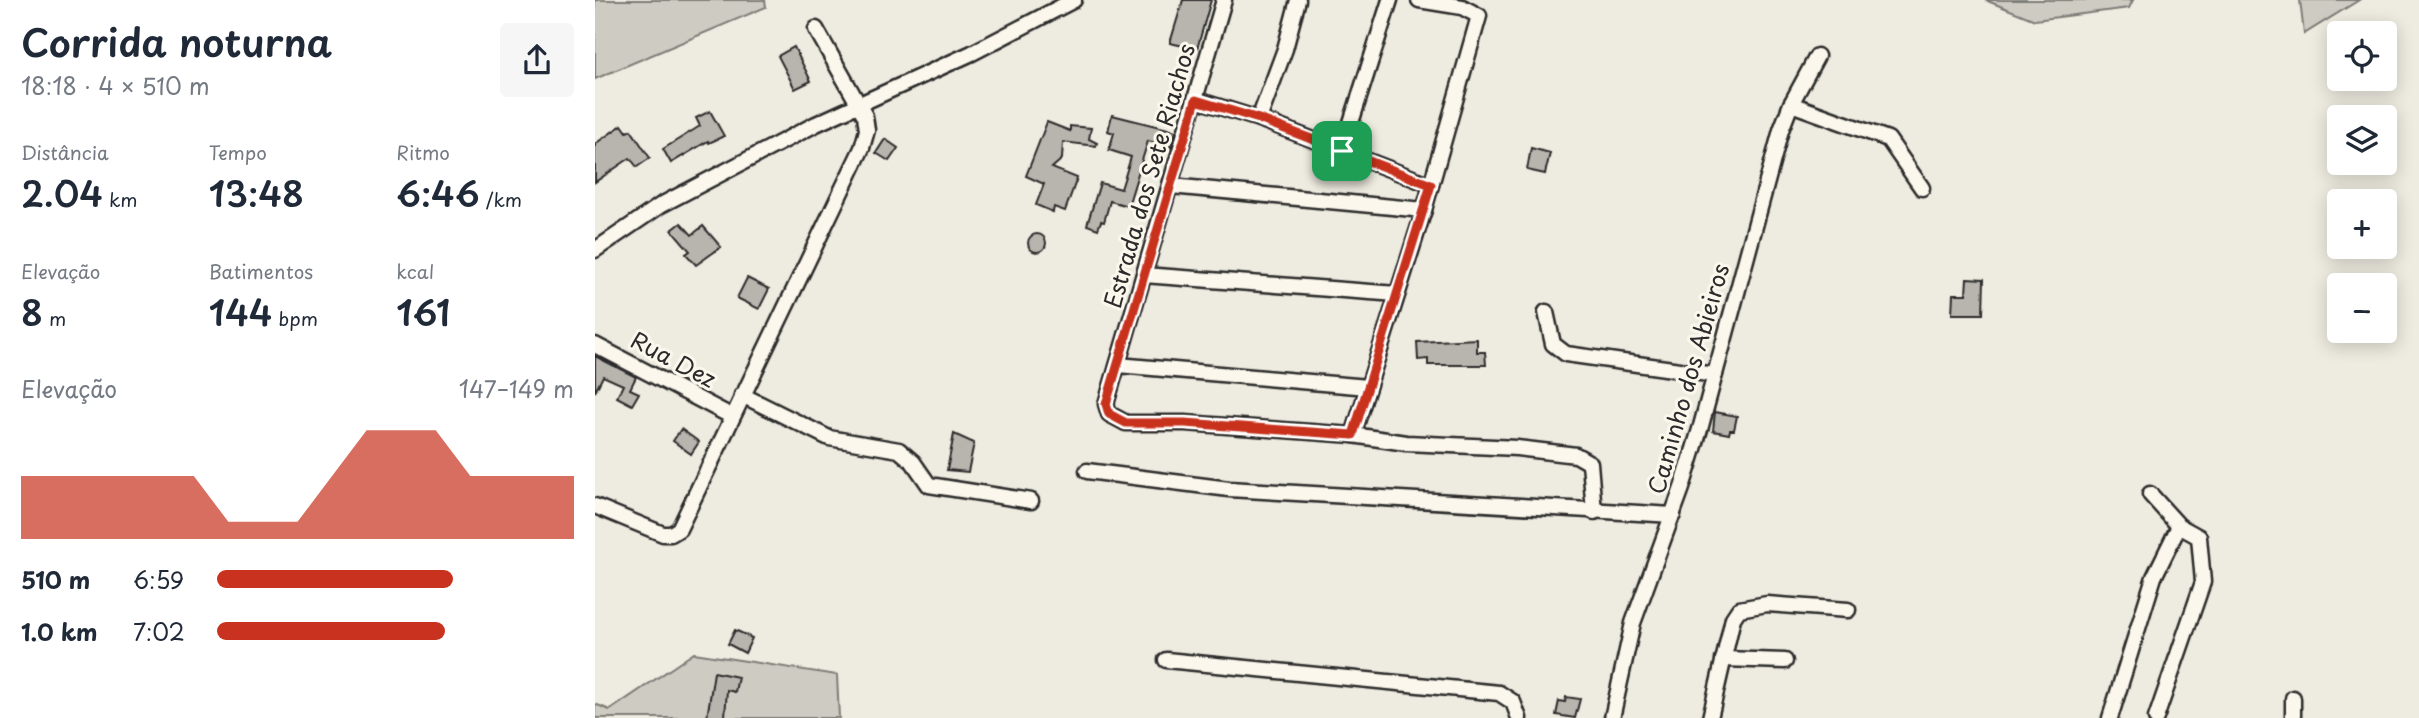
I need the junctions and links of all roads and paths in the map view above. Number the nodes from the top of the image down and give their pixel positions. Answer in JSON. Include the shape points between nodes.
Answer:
{"nodes":[{"id":1,"x":1074,"y":0,"type":"edge"},
{"id":2,"x":1224,"y":0,"type":"edge"},
{"id":3,"x":1298,"y":0,"type":"edge"},
{"id":4,"x":1390,"y":0,"type":"edge"},
{"id":5,"x":1419,"y":0,"type":"edge"},
{"id":6,"x":1052,"y":5,"type":"edge"},
{"id":7,"x":816,"y":29,"type":"dead end"},
{"id":8,"x":1817,"y":56,"type":"dead end"},
{"id":9,"x":1196,"y":100,"type":"junction"},
{"id":10,"x":1791,"y":104,"type":"junction"},
{"id":11,"x":860,"y":106,"type":"junction"},
{"id":12,"x":1259,"y":119,"type":"junction"},
{"id":13,"x":1342,"y":151,"type":"junction"},
{"id":14,"x":1431,"y":185,"type":"junction"},
{"id":15,"x":1171,"y":186,"type":"junction"},
{"id":16,"x":1922,"y":188,"type":"dead end"},
{"id":17,"x":1424,"y":210,"type":"junction"},
{"id":18,"x":595,"y":250,"type":"edge"},
{"id":19,"x":1144,"y":275,"type":"junction"},
{"id":20,"x":1397,"y":294,"type":"junction"},
{"id":21,"x":1546,"y":312,"type":"dead end"},
{"id":22,"x":595,"y":345,"type":"edge"},
{"id":23,"x":1118,"y":365,"type":"junction"},
{"id":24,"x":1715,"y":374,"type":"junction"},
{"id":25,"x":1368,"y":387,"type":"junction"},
{"id":26,"x":742,"y":395,"type":"junction"},
{"id":27,"x":731,"y":416,"type":"junction"},
{"id":28,"x":1353,"y":435,"type":"junction"},
{"id":29,"x":1087,"y":471,"type":"dead end"},
{"id":30,"x":2150,"y":494,"type":"dead end"},
{"id":31,"x":1031,"y":501,"type":"dead end"},
{"id":32,"x":595,"y":506,"type":"edge"},
{"id":33,"x":1594,"y":512,"type":"junction"},
{"id":34,"x":1672,"y":515,"type":"junction"},
{"id":35,"x":2179,"y":526,"type":"junction"},
{"id":36,"x":1848,"y":610,"type":"dead end"},
{"id":37,"x":1723,"y":659,"type":"junction"},
{"id":38,"x":1166,"y":660,"type":"dead end"},
{"id":39,"x":1785,"y":661,"type":"dead end"},
{"id":40,"x":2293,"y":698,"type":"dead end"},
{"id":41,"x":1519,"y":718,"type":"edge"},
{"id":42,"x":1612,"y":718,"type":"edge"},
{"id":43,"x":1710,"y":718,"type":"edge"},
{"id":44,"x":2110,"y":718,"type":"edge"},
{"id":45,"x":2156,"y":718,"type":"edge"},
{"id":46,"x":2293,"y":718,"type":"edge"}],
"edges":[{"from":1,"to":6,"type":"street"},
{"from":2,"to":9,"type":"street","name":"Estrada dos Sete Riachos"},
{"from":3,"to":12,"type":"street"},
{"from":4,"to":13,"type":"street"},
{"from":5,"to":14,"type":"street","via":[[1462,7],[1479,16]]},
{"from":6,"to":11,"type":"street"},
{"from":7,"to":11,"type":"street"},
{"from":8,"to":10,"type":"street","name":"Caminho dos Abieiros"},
{"from":9,"to":12,"type":"street"},
{"from":9,"to":15,"type":"street","name":"Estrada dos Sete Riachos"},
{"from":10,"to":16,"type":"street","via":[[1888,139]]},
{"from":10,"to":24,"type":"street","name":"Caminho dos Abieiros"},
{"from":11,"to":18,"type":"street","via":[[661,205]]},
{"from":11,"to":26,"type":"street","via":[[867,121],[862,148]]},
{"from":12,"to":13,"type":"street"},
{"from":13,"to":14,"type":"street"},
{"from":14,"to":17,"type":"street"},
{"from":15,"to":17,"type":"street"},
{"from":15,"to":19,"type":"street","name":"Estrada dos Sete Riachos"},
{"from":17,"to":20,"type":"street"},
{"from":19,"to":20,"type":"street"},
{"from":19,"to":23,"type":"street","name":"Estrada dos Sete Riachos"},
{"from":20,"to":25,"type":"street"},
{"from":21,"to":24,"type":"street","via":[[1553,344],[1566,354]]},
{"from":22,"to":27,"type":"street","name":"Rua Dez"},
{"from":23,"to":25,"type":"street"},
{"from":23,"to":28,"type":"street","name":"Estrada dos Sete Riachos","via":[[1106,404],[1118,421]]},
{"from":24,"to":34,"type":"street","name":"Caminho dos Abieiros"},
{"from":25,"to":28,"type":"street"},
{"from":26,"to":27,"type":"street"},
{"from":26,"to":31,"type":"street","via":[[829,438],[899,450],[929,485]]},
{"from":27,"to":32,"type":"street","via":[[675,533],[654,531]]},
{"from":28,"to":33,"type":"street","via":[[1583,457],[1591,467]]},
{"from":29,"to":33,"type":"street","via":[[1229,489]]},
{"from":30,"to":35,"type":"street"},
{"from":33,"to":34,"type":"street"},
{"from":34,"to":42,"type":"street","name":"Caminho dos Abieiros","via":[[1633,624]]},
{"from":35,"to":44,"type":"street","via":[[2154,578]]},
{"from":35,"to":45,"type":"street","via":[[2199,537],[2203,582]]},
{"from":36,"to":37,"type":"street","via":[[1767,604],[1743,607],[1733,618]]},
{"from":37,"to":39,"type":"street"},
{"from":37,"to":43,"type":"street"},
{"from":38,"to":41,"type":"street","via":[[1499,693],[1513,702]]},
{"from":40,"to":46,"type":"street"}]}
